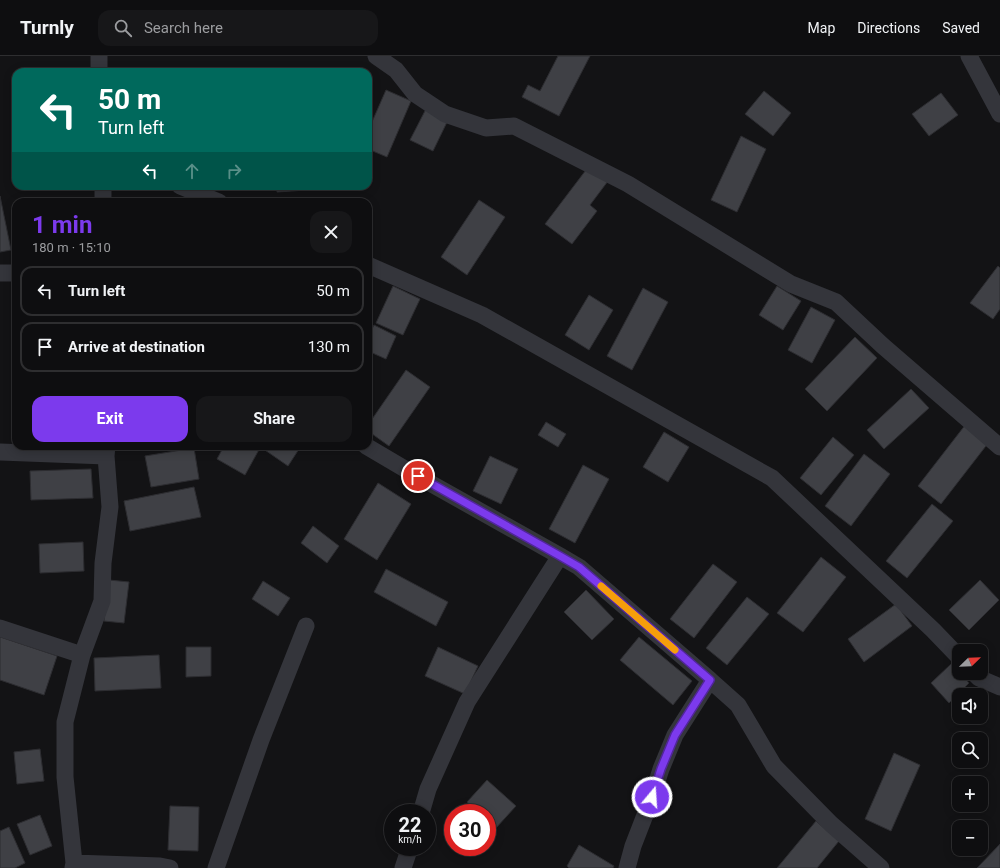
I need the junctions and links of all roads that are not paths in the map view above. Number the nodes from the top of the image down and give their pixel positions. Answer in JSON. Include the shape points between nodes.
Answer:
{"nodes":[{"id":1,"x":98,"y":56,"type":"edge"},
{"id":2,"x":376,"y":56,"type":"edge"},
{"id":3,"x":969,"y":56,"type":"edge"},
{"id":4,"x":99,"y":68,"type":"edge"},
{"id":5,"x":1000,"y":114,"type":"edge"},
{"id":6,"x":190,"y":190,"type":"edge"},
{"id":7,"x":209,"y":198,"type":"edge"},
{"id":8,"x":372,"y":267,"type":"edge"},
{"id":9,"x":0,"y":273,"type":"edge"},
{"id":10,"x":12,"y":273,"type":"edge"},
{"id":11,"x":1000,"y":447,"type":"edge"},
{"id":12,"x":372,"y":450,"type":"edge"},
{"id":13,"x":106,"y":451,"type":"edge"},
{"id":14,"x":0,"y":452,"type":"edge"},
{"id":15,"x":560,"y":556,"type":"junction"},
{"id":16,"x":306,"y":626,"type":"dead end"},
{"id":17,"x":0,"y":628,"type":"edge"},
{"id":18,"x":952,"y":650,"type":"edge"},
{"id":19,"x":82,"y":655,"type":"junction"},
{"id":20,"x":710,"y":680,"type":"junction"},
{"id":21,"x":984,"y":680,"type":"edge"},
{"id":22,"x":1000,"y":687,"type":"edge"},
{"id":23,"x":424,"y":804,"type":"edge"},
{"id":24,"x":407,"y":856,"type":"edge"},
{"id":25,"x":74,"y":865,"type":"edge"},
{"id":26,"x":170,"y":868,"type":"edge"},
{"id":27,"x":216,"y":868,"type":"edge"},
{"id":28,"x":403,"y":868,"type":"edge"},
{"id":29,"x":627,"y":868,"type":"edge"},
{"id":30,"x":881,"y":868,"type":"edge"}],
"edges":[{"from":1,"to":4,"type":"street"},
{"from":2,"to":11,"type":"street","via":[[396,70],[416,94],[444,114],[486,128],[514,126],[628,184],[791,284],[836,302]]},
{"from":3,"to":5,"type":"street"},
{"from":6,"to":7,"type":"street"},
{"from":8,"to":18,"type":"street","via":[[482,314],[772,478]]},
{"from":9,"to":10,"type":"street"},
{"from":12,"to":15,"type":"street"},
{"from":13,"to":14,"type":"street"},
{"from":13,"to":19,"type":"street","via":[[110,507],[103,563],[102,601]]},
{"from":15,"to":20,"type":"street","via":[[579,567]]},
{"from":15,"to":23,"type":"street","via":[[467,702]]},
{"from":16,"to":27,"type":"street","via":[[261,740]]},
{"from":17,"to":19,"type":"street"},
{"from":19,"to":25,"type":"street","via":[[65,722],[65,777]]},
{"from":20,"to":29,"type":"street","via":[[675,735]]},
{"from":20,"to":30,"type":"street","via":[[738,705],[774,766],[831,824]]},
{"from":21,"to":22,"type":"street"},
{"from":24,"to":28,"type":"street"},
{"from":25,"to":26,"type":"street"}]}
